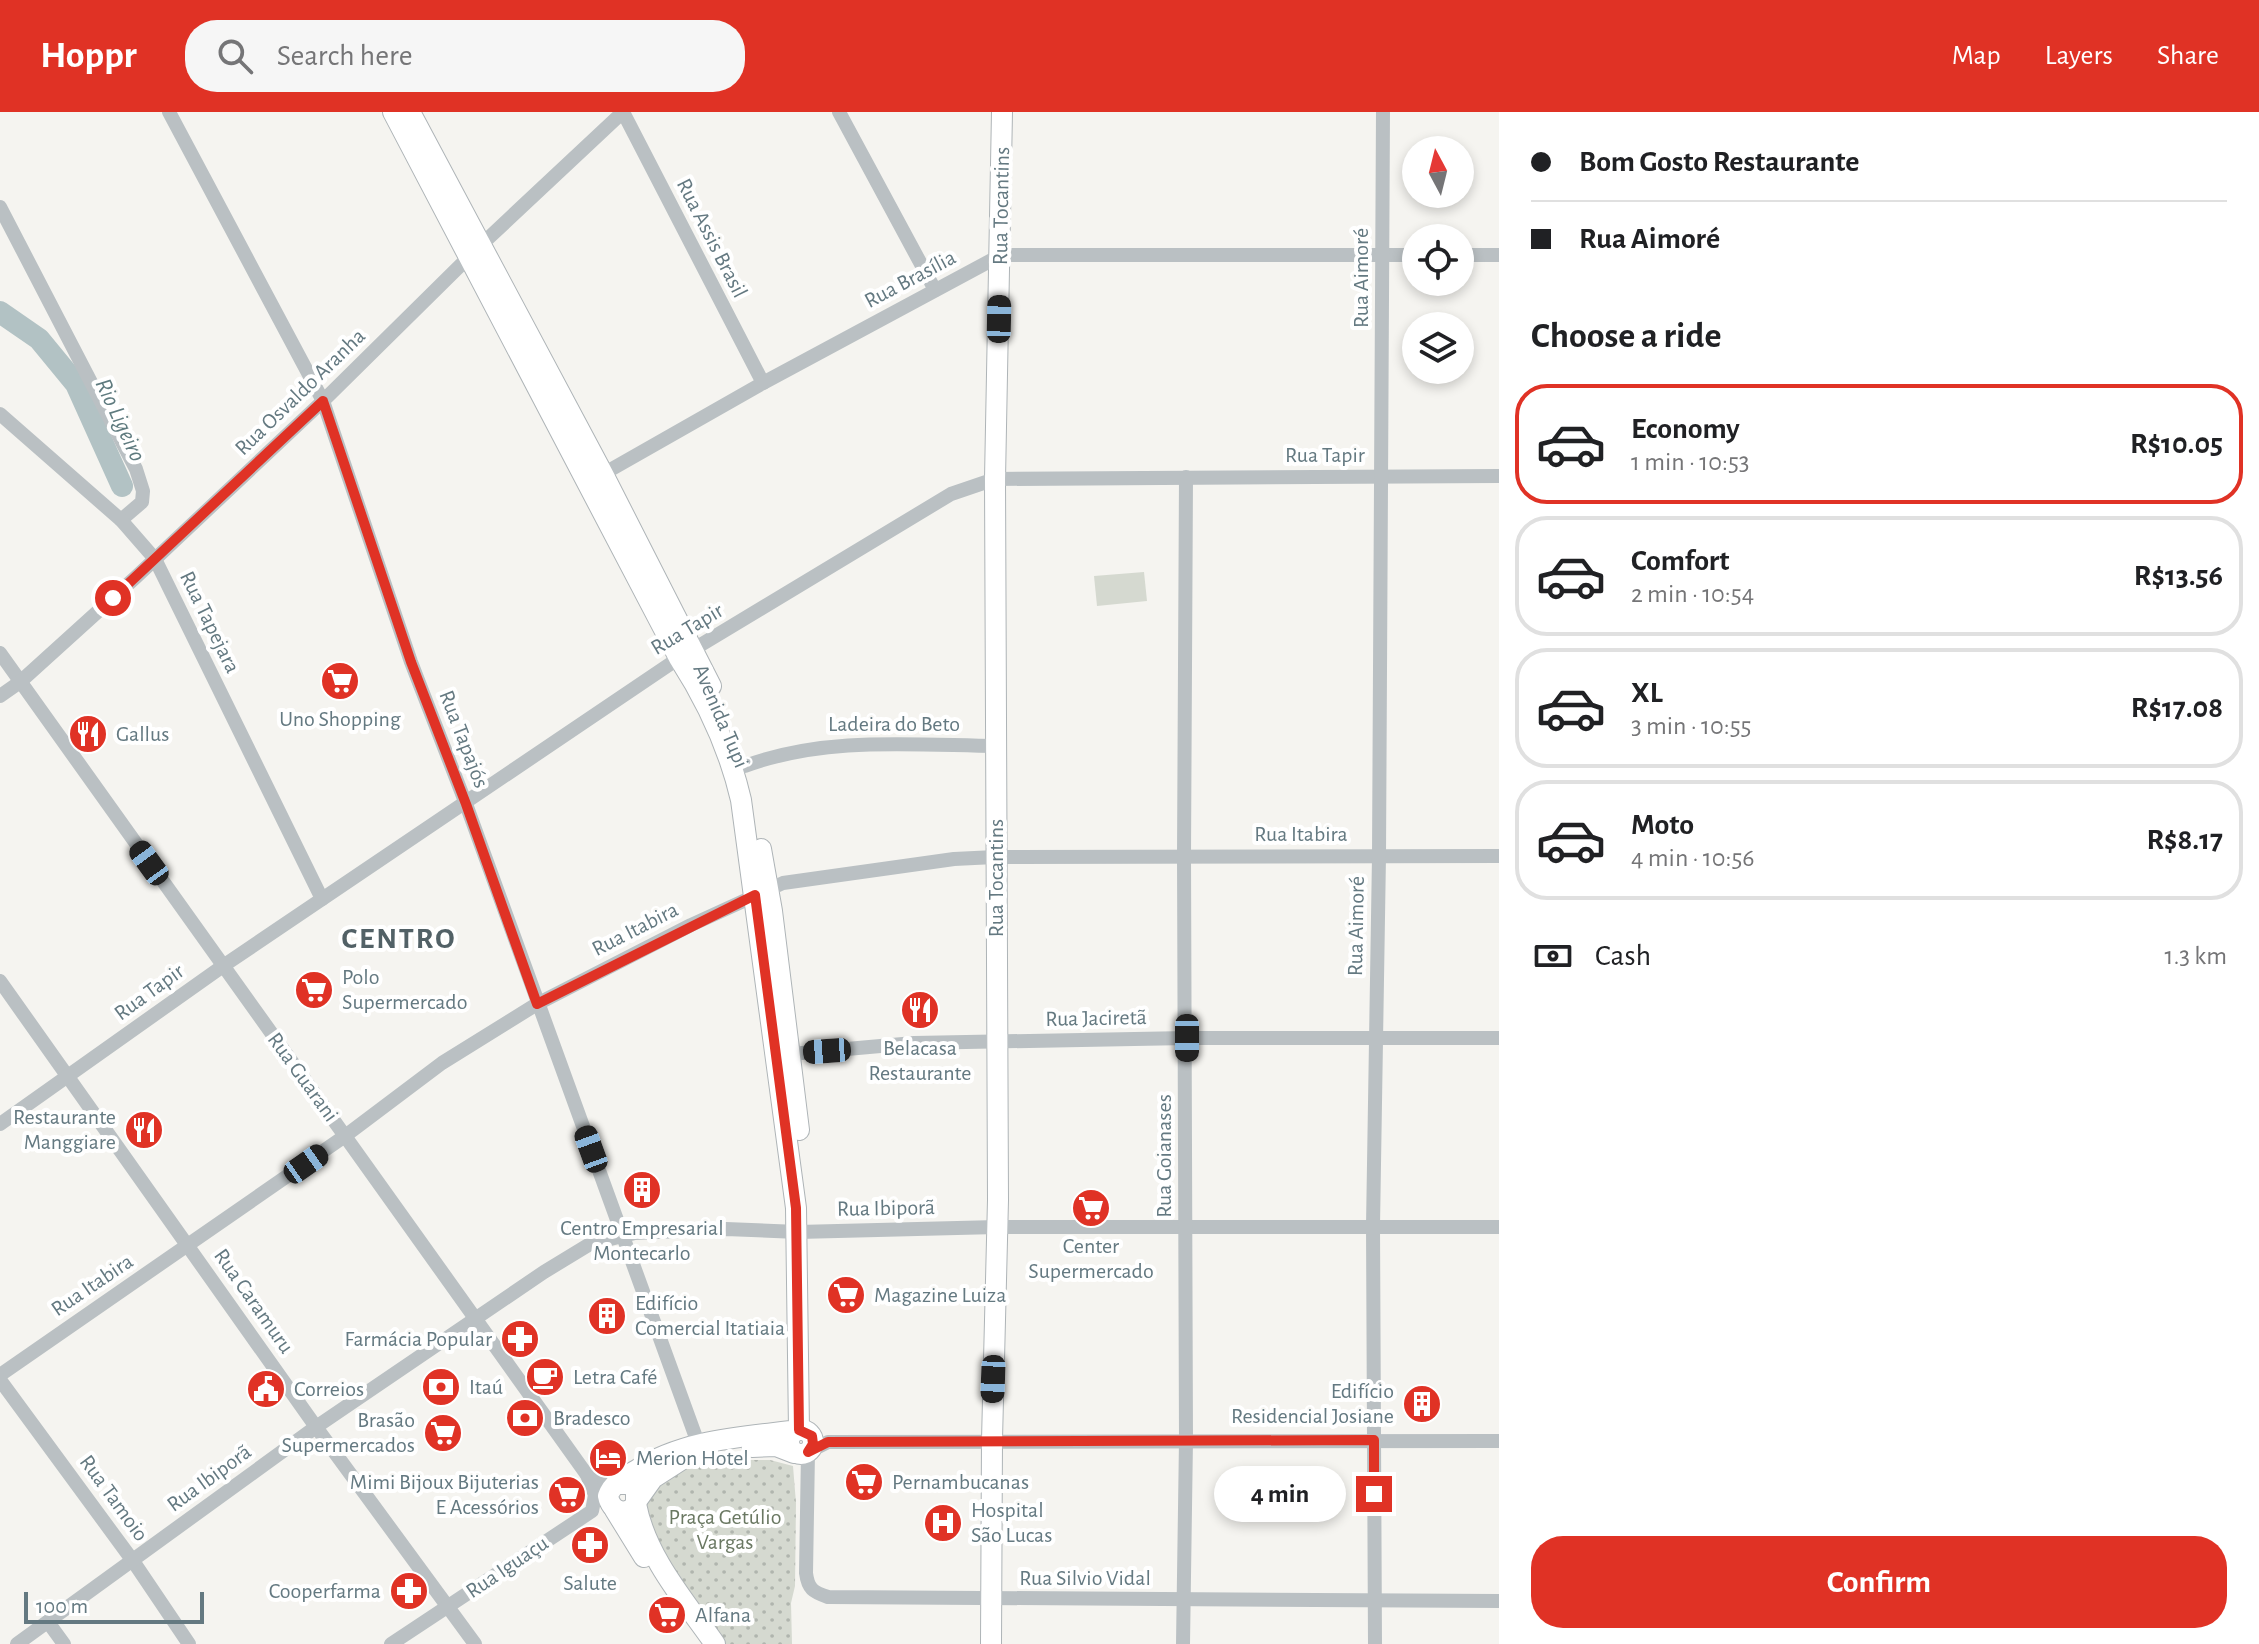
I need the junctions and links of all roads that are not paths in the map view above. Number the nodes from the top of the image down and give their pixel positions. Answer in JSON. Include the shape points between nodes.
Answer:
{"nodes":[{"id":1,"x":169,"y":112,"type":"edge"},
{"id":2,"x":393,"y":112,"type":"edge"},
{"id":3,"x":410,"y":112,"type":"edge"},
{"id":4,"x":623,"y":112,"type":"edge"},
{"id":5,"x":839,"y":112,"type":"edge"},
{"id":6,"x":1002,"y":112,"type":"edge"},
{"id":7,"x":1383,"y":112,"type":"edge"},
{"id":8,"x":0,"y":207,"type":"edge"},
{"id":9,"x":476,"y":252,"type":"junction"},
{"id":10,"x":1001,"y":255,"type":"junction"},
{"id":11,"x":1384,"y":255,"type":"junction"},
{"id":12,"x":1402,"y":255,"type":"edge"},
{"id":13,"x":1474,"y":255,"type":"edge"},
{"id":14,"x":1499,"y":255,"type":"edge"},
{"id":15,"x":935,"y":290,"type":"junction"},
{"id":16,"x":763,"y":383,"type":"junction"},
{"id":17,"x":323,"y":401,"type":"junction"},
{"id":18,"x":0,"y":414,"type":"edge"},
{"id":19,"x":603,"y":474,"type":"junction"},
{"id":20,"x":1499,"y":476,"type":"edge"},
{"id":21,"x":1186,"y":477,"type":"junction"},
{"id":22,"x":1381,"y":477,"type":"junction"},
{"id":23,"x":995,"y":479,"type":"junction"},
{"id":24,"x":121,"y":520,"type":"junction"},
{"id":25,"x":155,"y":559,"type":"junction"},
{"id":26,"x":0,"y":653,"type":"edge"},
{"id":27,"x":686,"y":654,"type":"junction"},
{"id":28,"x":20,"y":682,"type":"junction"},
{"id":29,"x":0,"y":696,"type":"edge"},
{"id":30,"x":997,"y":746,"type":"junction"},
{"id":31,"x":745,"y":766,"type":"junction"},
{"id":32,"x":466,"y":804,"type":"junction"},
{"id":33,"x":1184,"y":856,"type":"junction"},
{"id":34,"x":1379,"y":856,"type":"junction"},
{"id":35,"x":1499,"y":856,"type":"edge"},
{"id":36,"x":995,"y":857,"type":"junction"},
{"id":37,"x":762,"y":892,"type":"junction"},
{"id":38,"x":322,"y":899,"type":"junction"},
{"id":39,"x":223,"y":966,"type":"junction"},
{"id":40,"x":0,"y":981,"type":"edge"},
{"id":41,"x":537,"y":1004,"type":"junction"},
{"id":42,"x":1377,"y":1036,"type":"junction"},
{"id":43,"x":1187,"y":1038,"type":"junction"},
{"id":44,"x":1499,"y":1038,"type":"edge"},
{"id":45,"x":996,"y":1042,"type":"junction"},
{"id":46,"x":791,"y":1054,"type":"junction"},
{"id":47,"x":67,"y":1075,"type":"junction"},
{"id":48,"x":0,"y":1124,"type":"edge"},
{"id":49,"x":345,"y":1136,"type":"junction"},
{"id":50,"x":1373,"y":1226,"type":"junction"},
{"id":51,"x":997,"y":1227,"type":"junction"},
{"id":52,"x":1186,"y":1227,"type":"junction"},
{"id":53,"x":1499,"y":1227,"type":"edge"},
{"id":54,"x":805,"y":1232,"type":"junction"},
{"id":55,"x":623,"y":1235,"type":"junction"},
{"id":56,"x":188,"y":1245,"type":"junction"},
{"id":57,"x":477,"y":1320,"type":"junction"},
{"id":58,"x":0,"y":1378,"type":"edge"},
{"id":59,"x":316,"y":1427,"type":"junction"},
{"id":60,"x":992,"y":1440,"type":"junction"},
{"id":61,"x":1186,"y":1440,"type":"junction"},
{"id":62,"x":1374,"y":1440,"type":"junction"},
{"id":63,"x":1499,"y":1441,"type":"edge"},
{"id":64,"x":803,"y":1442,"type":"junction"},
{"id":65,"x":698,"y":1443,"type":"junction"},
{"id":66,"x":587,"y":1475,"type":"junction"},
{"id":67,"x":616,"y":1484,"type":"junction"},
{"id":68,"x":637,"y":1502,"type":"junction"},
{"id":69,"x":615,"y":1510,"type":"junction"},
{"id":70,"x":592,"y":1511,"type":"junction"},
{"id":71,"x":133,"y":1561,"type":"junction"},
{"id":72,"x":991,"y":1599,"type":"junction"},
{"id":73,"x":1183,"y":1600,"type":"junction"},
{"id":74,"x":1499,"y":1601,"type":"edge"},
{"id":75,"x":1375,"y":1602,"type":"junction"},
{"id":76,"x":449,"y":1605,"type":"junction"},
{"id":77,"x":48,"y":1622,"type":"junction"},
{"id":78,"x":17,"y":1644,"type":"edge"},
{"id":79,"x":64,"y":1644,"type":"edge"},
{"id":80,"x":189,"y":1644,"type":"edge"},
{"id":81,"x":391,"y":1644,"type":"edge"},
{"id":82,"x":475,"y":1644,"type":"edge"},
{"id":83,"x":703,"y":1644,"type":"edge"},
{"id":84,"x":715,"y":1644,"type":"edge"},
{"id":85,"x":991,"y":1644,"type":"edge"},
{"id":86,"x":1183,"y":1644,"type":"edge"},
{"id":87,"x":1375,"y":1644,"type":"edge"}],
"edges":[{"from":1,"to":17,"type":"street","name":"Rua Tapajós"},
{"from":2,"to":9,"type":"main road","name":"Avenida Tupi"},
{"from":3,"to":9,"type":"main road","name":"Avenida Tupi"},
{"from":4,"to":9,"type":"street","name":"Rua Osvaldo Aranha"},
{"from":4,"to":16,"type":"street","name":"Rua Assis Brasil"},
{"from":5,"to":15,"type":"street"},
{"from":6,"to":10,"type":"main road","name":"Rua Tocantins"},
{"from":7,"to":11,"type":"street","name":"Rua Aimoré"},
{"from":8,"to":24,"type":"street","via":[[136,469],[142,502]]},
{"from":9,"to":17,"type":"street","name":"Rua Osvaldo Aranha"},
{"from":9,"to":19,"type":"main road","name":"Avenida Tupi"},
{"from":9,"to":27,"type":"main road","name":"Avenida Tupi"},
{"from":10,"to":11,"type":"street","name":"Rua Brasília"},
{"from":10,"to":15,"type":"street","name":"Rua Brasília"},
{"from":10,"to":23,"type":"main road","name":"Rua Tocantins"},
{"from":11,"to":12,"type":"street","name":"Rua Brasília"},
{"from":11,"to":22,"type":"street","name":"Rua Aimoré"},
{"from":13,"to":14,"type":"street"},
{"from":15,"to":16,"type":"street","name":"Rua Brasília"},
{"from":16,"to":19,"type":"street","name":"Rua Brasília"},
{"from":17,"to":25,"type":"street","name":"Rua Osvaldo Aranha"},
{"from":17,"to":32,"type":"street","name":"Rua Tapajós","via":[[411,662]]},
{"from":18,"to":24,"type":"street","name":"Rua Tapejara"},
{"from":19,"to":27,"type":"main road","name":"Avenida Tupi"},
{"from":20,"to":22,"type":"street","name":"Rua Tapir"},
{"from":21,"to":22,"type":"street","name":"Rua Tapir"},
{"from":21,"to":23,"type":"street","name":"Rua Tapir"},
{"from":21,"to":33,"type":"street","name":"Rua Goianases"},
{"from":22,"to":34,"type":"street","name":"Rua Aimoré"},
{"from":23,"to":27,"type":"street","name":"Rua Tapir","via":[[951,494]]},
{"from":23,"to":30,"type":"main road","name":"Rua Tocantins"},
{"from":24,"to":25,"type":"street","name":"Rua Tapejara"},
{"from":25,"to":28,"type":"street","name":"Rua Osvaldo Aranha"},
{"from":25,"to":38,"type":"street","name":"Rua Tapejara"},
{"from":26,"to":28,"type":"street","name":"Rua Guarani"},
{"from":27,"to":31,"type":"main road","name":"Avenida Tupi","via":[[727,719]]},
{"from":27,"to":32,"type":"street","name":"Rua Tapir"},
{"from":27,"to":37,"type":"main road","name":"Avenida Tupi","via":[[733,765]]},
{"from":28,"to":29,"type":"street","name":"Rua Osvaldo Aranha"},
{"from":28,"to":39,"type":"street","name":"Rua Guarani"},
{"from":30,"to":31,"type":"street","name":"Ladeira do Beto","via":[[831,745]]},
{"from":30,"to":36,"type":"main road","name":"Rua Tocantins"},
{"from":31,"to":37,"type":"main road","name":"Avenida Tupi"},
{"from":32,"to":38,"type":"street","name":"Rua Tapir"},
{"from":32,"to":41,"type":"street","name":"Rua Tapajós"},
{"from":33,"to":34,"type":"street","name":"Rua Itabira"},
{"from":33,"to":36,"type":"street","name":"Rua Itabira"},
{"from":33,"to":43,"type":"street","name":"Rua Goianases"},
{"from":34,"to":35,"type":"street","name":"Rua Itabira"},
{"from":34,"to":42,"type":"street","name":"Rua Aimoré"},
{"from":36,"to":37,"type":"street","name":"Rua Itabira","via":[[783,883]]},
{"from":36,"to":45,"type":"main road","name":"Rua Tocantins"},
{"from":37,"to":41,"type":"street","name":"Rua Itabira"},
{"from":37,"to":46,"type":"main road","name":"Avenida Tupi"},
{"from":37,"to":54,"type":"main road","name":"Avenida Tupi"},
{"from":38,"to":39,"type":"street","name":"Rua Tapir"},
{"from":39,"to":47,"type":"street","name":"Rua Tapir"},
{"from":39,"to":49,"type":"street","name":"Rua Guarani"},
{"from":40,"to":47,"type":"street","name":"Rua Caramuru"},
{"from":41,"to":49,"type":"street","name":"Rua Itabira","via":[[442,1063]]},
{"from":41,"to":55,"type":"street","name":"Rua Tapajós"},
{"from":42,"to":43,"type":"street","name":"Rua Jaciretã"},
{"from":42,"to":44,"type":"street","name":"Rua Jaciretã"},
{"from":42,"to":50,"type":"street","name":"Rua Aimoré"},
{"from":43,"to":45,"type":"street","name":"Rua Jaciretã"},
{"from":43,"to":52,"type":"street","name":"Rua Goianases"},
{"from":45,"to":46,"type":"street","name":"Rua Jaciretã"},
{"from":45,"to":51,"type":"main road","name":"Rua Tocantins"},
{"from":46,"to":54,"type":"main road","name":"Avenida Tupi"},
{"from":47,"to":48,"type":"street","name":"Rua Tapir"},
{"from":47,"to":56,"type":"street","name":"Rua Caramuru"},
{"from":49,"to":56,"type":"street","name":"Rua Itabira"},
{"from":49,"to":57,"type":"street","name":"Rua Guarani"},
{"from":50,"to":52,"type":"street","name":"Rua Ibiporã"},
{"from":50,"to":53,"type":"street","name":"Rua Ibiporã"},
{"from":50,"to":62,"type":"street","name":"Rua Aimoré"},
{"from":51,"to":52,"type":"street","name":"Rua Ibiporã"},
{"from":51,"to":54,"type":"street","name":"Rua Ibiporã"},
{"from":51,"to":60,"type":"main road","name":"Rua Tocantins"},
{"from":52,"to":61,"type":"street","name":"Rua Goianases"},
{"from":54,"to":55,"type":"street","name":"Rua Ibiporã","via":[[726,1229]]},
{"from":54,"to":64,"type":"main road","name":"Avenida Tupi"},
{"from":55,"to":57,"type":"street","name":"Rua Ibiporã","via":[[590,1244]]},
{"from":55,"to":65,"type":"street","name":"Rua Tapajós"},
{"from":56,"to":58,"type":"street","name":"Rua Itabira"},
{"from":56,"to":59,"type":"street","name":"Rua Caramuru"},
{"from":57,"to":59,"type":"street","name":"Rua Ibiporã"},
{"from":57,"to":66,"type":"street","name":"Rua Guarani"},
{"from":58,"to":71,"type":"street","name":"Rua Tamoio"},
{"from":59,"to":71,"type":"street","name":"Rua Ibiporã"},
{"from":59,"to":76,"type":"street","name":"Rua Caramuru"},
{"from":60,"to":61,"type":"street"},
{"from":60,"to":64,"type":"street"},
{"from":60,"to":72,"type":"main road","name":"Rua Tocantins"},
{"from":61,"to":62,"type":"street"},
{"from":61,"to":73,"type":"street","name":"Rua Goianases"},
{"from":62,"to":63,"type":"street"},
{"from":62,"to":75,"type":"street","name":"Rua Aimoré"},
{"from":64,"to":65,"type":"main road"},
{"from":64,"to":68,"type":"main road","via":[[688,1456],[653,1478]]},
{"from":64,"to":72,"type":"street","name":"Rua Silvio Vidal","via":[[806,1573],[813,1592],[828,1597]]},
{"from":65,"to":67,"type":"main road","via":[[667,1453]]},
{"from":66,"to":67,"type":"street","via":[[600,1484]]},
{"from":66,"to":70,"type":"street","via":[[595,1495]]},
{"from":67,"to":68,"type":"main road","via":[[632,1486]]},
{"from":67,"to":69,"type":"main road","via":[[608,1496]]},
{"from":68,"to":69,"type":"main road","via":[[629,1511]]},
{"from":68,"to":84,"type":"main road","via":[[653,1552]]},
{"from":69,"to":70,"type":"street"},
{"from":69,"to":83,"type":"main road"},
{"from":70,"to":76,"type":"street","name":"Rua Iguaçu"},
{"from":71,"to":77,"type":"street","name":"Rua Ibiporã"},
{"from":71,"to":80,"type":"street","name":"Rua Tamoio"},
{"from":72,"to":73,"type":"street","name":"Rua Silvio Vidal"},
{"from":72,"to":85,"type":"main road","name":"Rua Tocantins"},
{"from":73,"to":75,"type":"street","name":"Rua Silvio Vidal"},
{"from":73,"to":86,"type":"street","name":"Rua Goianases"},
{"from":74,"to":75,"type":"street","name":"Rua Silvio Vidal"},
{"from":75,"to":87,"type":"street","name":"Rua Aimoré"},
{"from":76,"to":81,"type":"street","name":"Rua Iguaçu"},
{"from":76,"to":82,"type":"street","name":"Rua Caramuru"},
{"from":77,"to":78,"type":"street","name":"Rua Ibiporã"},
{"from":77,"to":79,"type":"street"}]}
